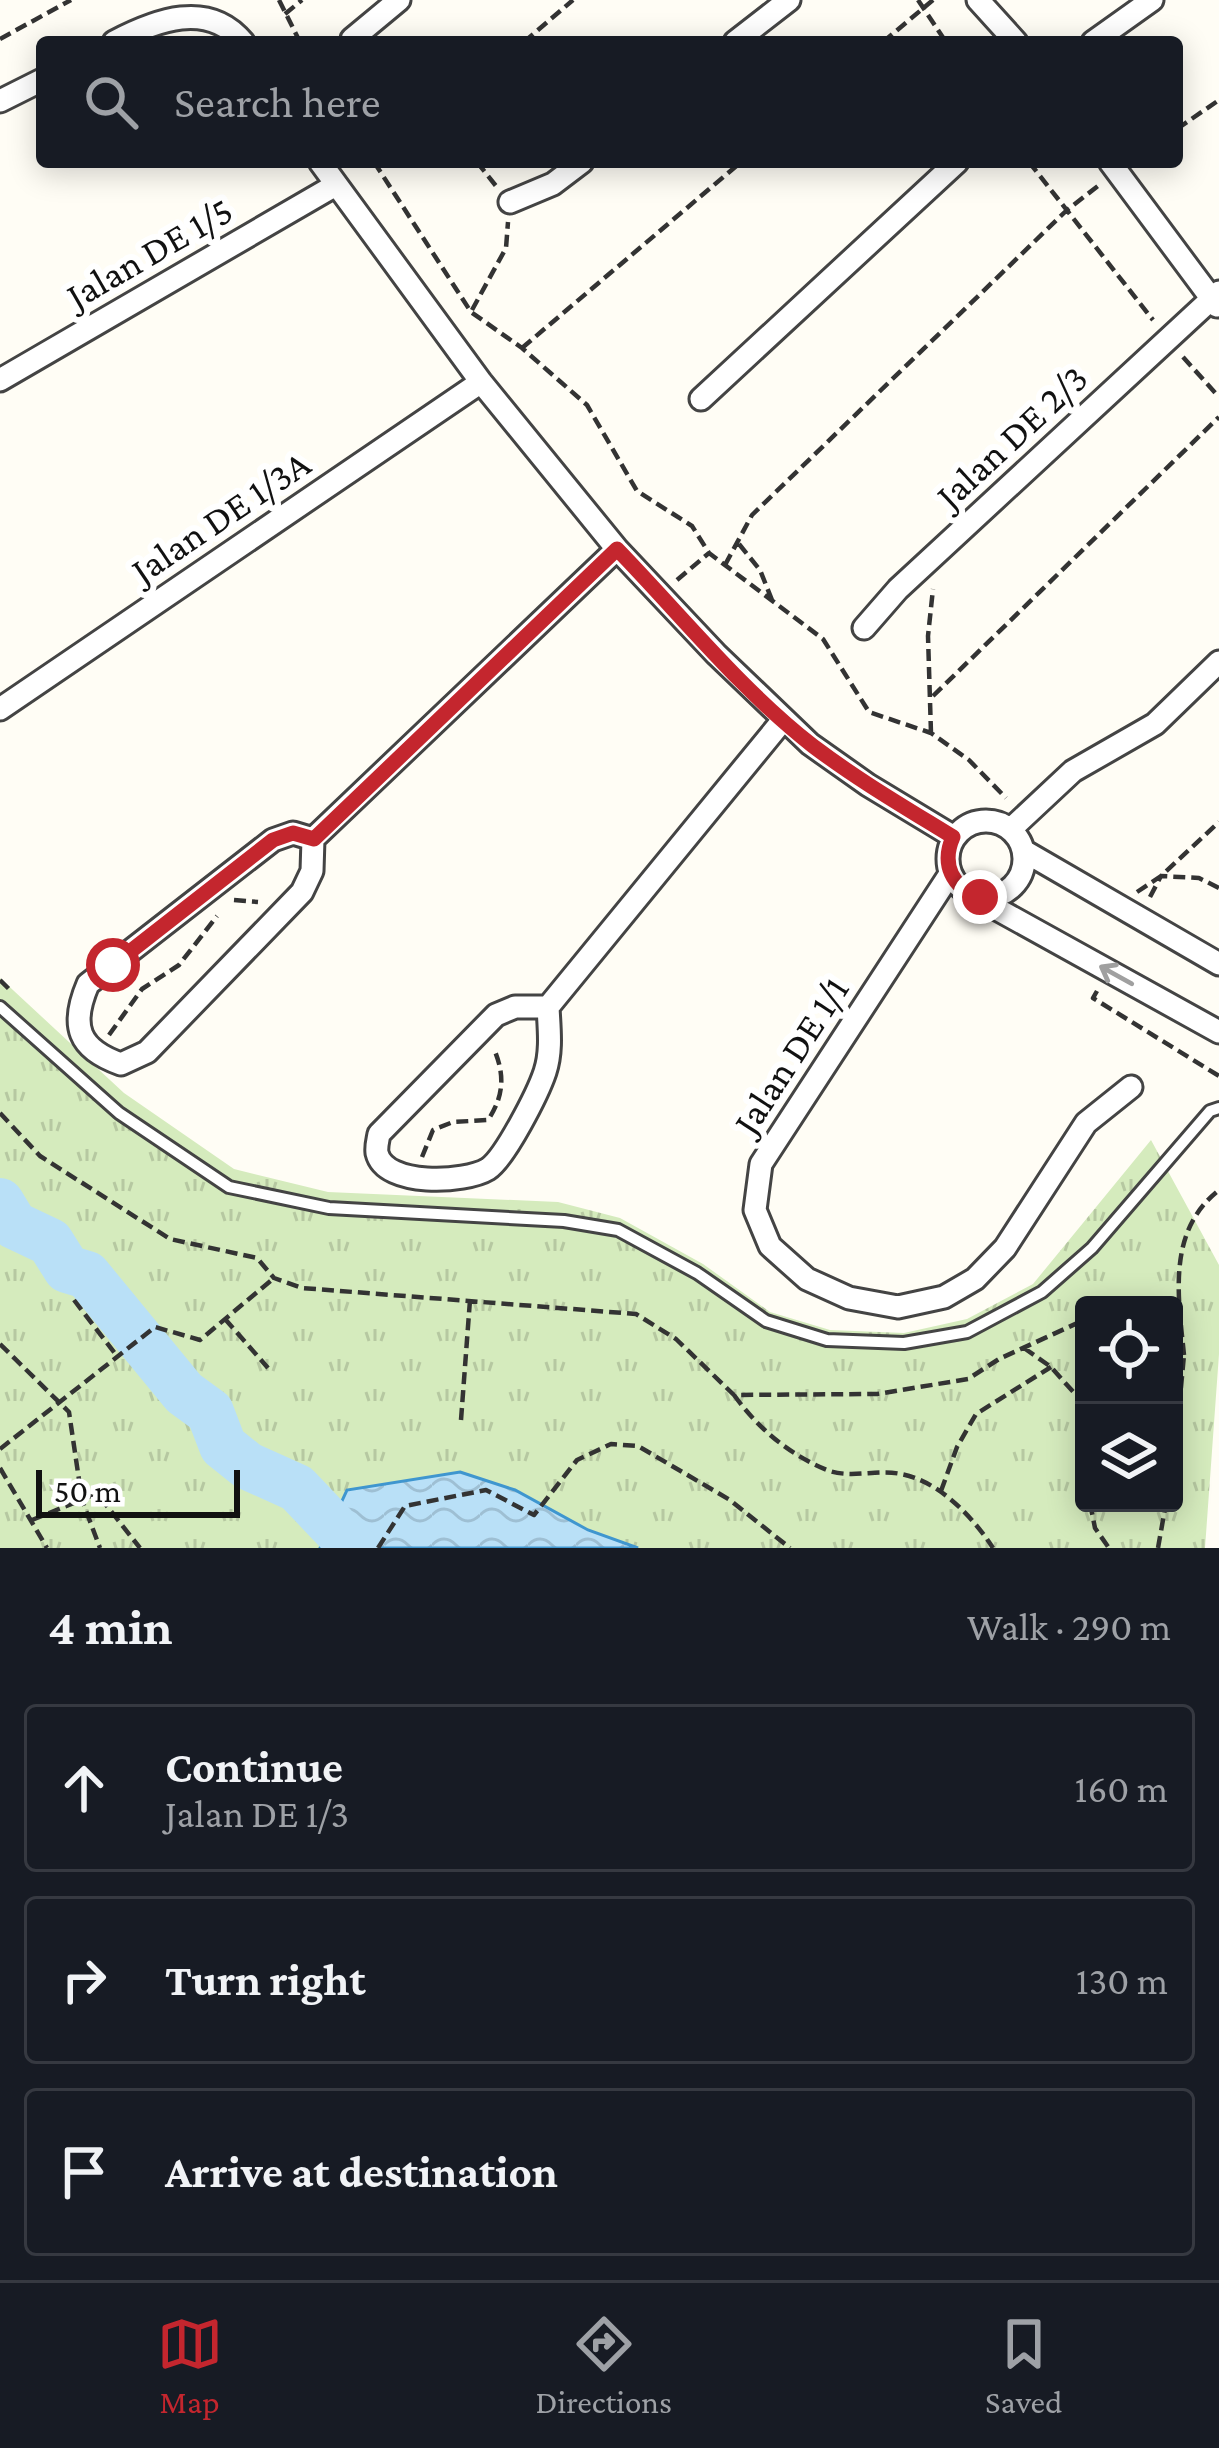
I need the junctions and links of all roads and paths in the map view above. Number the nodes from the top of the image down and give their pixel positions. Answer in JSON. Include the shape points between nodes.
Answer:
{"nodes":[{"id":1,"x":71,"y":0,"type":"edge"},
{"id":2,"x":279,"y":0,"type":"edge"},
{"id":3,"x":302,"y":0,"type":"edge"},
{"id":4,"x":399,"y":0,"type":"edge"},
{"id":5,"x":573,"y":0,"type":"edge"},
{"id":6,"x":788,"y":0,"type":"edge"},
{"id":7,"x":918,"y":0,"type":"edge"},
{"id":8,"x":933,"y":0,"type":"edge"},
{"id":9,"x":978,"y":0,"type":"edge"},
{"id":10,"x":1152,"y":0,"type":"edge"},
{"id":11,"x":923,"y":7,"type":"junction"},
{"id":12,"x":285,"y":14,"type":"junction"},
{"id":13,"x":126,"y":36,"type":"edge"},
{"id":14,"x":239,"y":36,"type":"edge"},
{"id":15,"x":297,"y":36,"type":"edge"},
{"id":16,"x":356,"y":36,"type":"edge"},
{"id":17,"x":531,"y":36,"type":"edge"},
{"id":18,"x":743,"y":36,"type":"edge"},
{"id":19,"x":890,"y":36,"type":"edge"},
{"id":20,"x":942,"y":36,"type":"edge"},
{"id":21,"x":1011,"y":36,"type":"edge"},
{"id":22,"x":1101,"y":36,"type":"edge"},
{"id":23,"x":0,"y":39,"type":"edge"},
{"id":24,"x":36,"y":83,"type":"edge"},
{"id":25,"x":1219,"y":100,"type":"edge"},
{"id":26,"x":0,"y":101,"type":"edge"},
{"id":27,"x":1183,"y":125,"type":"edge"},
{"id":28,"x":324,"y":168,"type":"edge"},
{"id":29,"x":378,"y":168,"type":"edge"},
{"id":30,"x":574,"y":168,"type":"edge"},
{"id":31,"x":734,"y":168,"type":"edge"},
{"id":32,"x":951,"y":168,"type":"edge"},
{"id":33,"x":1034,"y":168,"type":"edge"},
{"id":34,"x":1112,"y":168,"type":"edge"},
{"id":35,"x":1114,"y":168,"type":"edge"},
{"id":36,"x":334,"y":186,"type":"junction"},
{"id":37,"x":509,"y":202,"type":"joint"},
{"id":38,"x":1067,"y":211,"type":"junction"},
{"id":39,"x":1216,"y":300,"type":"edge"},
{"id":40,"x":471,"y":312,"type":"junction"},
{"id":41,"x":1167,"y":339,"type":"junction"},
{"id":42,"x":522,"y":348,"type":"junction"},
{"id":43,"x":0,"y":380,"type":"edge"},
{"id":44,"x":481,"y":382,"type":"junction"},
{"id":45,"x":1219,"y":398,"type":"edge"},
{"id":46,"x":701,"y":399,"type":"dead end"},
{"id":47,"x":1219,"y":417,"type":"edge"},
{"id":48,"x":739,"y":544,"type":"junction"},
{"id":49,"x":617,"y":549,"type":"junction"},
{"id":50,"x":709,"y":553,"type":"junction"},
{"id":51,"x":938,"y":554,"type":"junction"},
{"id":52,"x":725,"y":565,"type":"junction"},
{"id":53,"x":660,"y":594,"type":"junction"},
{"id":54,"x":772,"y":602,"type":"junction"},
{"id":55,"x":864,"y":628,"type":"dead end"},
{"id":56,"x":1219,"y":662,"type":"edge"},
{"id":57,"x":933,"y":696,"type":"junction"},
{"id":58,"x":0,"y":709,"type":"edge"},
{"id":59,"x":783,"y":719,"type":"junction"},
{"id":60,"x":931,"y":733,"type":"junction"},
{"id":61,"x":1219,"y":822,"type":"edge"},
{"id":62,"x":1018,"y":823,"type":"junction"},
{"id":63,"x":953,"y":837,"type":"junction"},
{"id":64,"x":314,"y":839,"type":"junction"},
{"id":65,"x":1024,"y":851,"type":"junction"},
{"id":66,"x":950,"y":874,"type":"junction"},
{"id":67,"x":968,"y":893,"type":"junction"},
{"id":68,"x":290,"y":905,"type":"junction"},
{"id":69,"x":1118,"y":905,"type":"junction"},
{"id":70,"x":1219,"y":964,"type":"edge"},
{"id":71,"x":0,"y":980,"type":"edge"},
{"id":72,"x":15,"y":996,"type":"dead end"},
{"id":73,"x":0,"y":1007,"type":"edge"},
{"id":74,"x":548,"y":1007,"type":"junction"},
{"id":75,"x":484,"y":1028,"type":"junction"},
{"id":76,"x":1219,"y":1031,"type":"edge"},
{"id":77,"x":98,"y":1056,"type":"junction"},
{"id":78,"x":1131,"y":1087,"type":"dead end"},
{"id":79,"x":1219,"y":1108,"type":"edge"},
{"id":80,"x":0,"y":1113,"type":"edge"},
{"id":81,"x":415,"y":1178,"type":"junction"},
{"id":82,"x":1219,"y":1190,"type":"edge"},
{"id":83,"x":274,"y":1278,"type":"junction"},
{"id":84,"x":1177,"y":1296,"type":"edge"},
{"id":85,"x":74,"y":1300,"type":"dead end"},
{"id":86,"x":470,"y":1300,"type":"junction"},
{"id":87,"x":225,"y":1319,"type":"junction"},
{"id":88,"x":1075,"y":1324,"type":"edge"},
{"id":89,"x":0,"y":1344,"type":"edge"},
{"id":90,"x":1024,"y":1348,"type":"junction"},
{"id":91,"x":1183,"y":1349,"type":"edge"},
{"id":92,"x":117,"y":1355,"type":"junction"},
{"id":93,"x":1184,"y":1355,"type":"joint"},
{"id":94,"x":1051,"y":1367,"type":"junction"},
{"id":95,"x":268,"y":1368,"type":"dead end"},
{"id":96,"x":1075,"y":1394,"type":"edge"},
{"id":97,"x":734,"y":1395,"type":"junction"},
{"id":98,"x":1179,"y":1404,"type":"edge"},
{"id":99,"x":461,"y":1420,"type":"dead end"},
{"id":100,"x":0,"y":1448,"type":"edge"},
{"id":101,"x":0,"y":1468,"type":"edge"},
{"id":102,"x":941,"y":1491,"type":"junction"},
{"id":103,"x":82,"y":1500,"type":"junction"},
{"id":104,"x":1092,"y":1512,"type":"edge"},
{"id":105,"x":1164,"y":1512,"type":"edge"},
{"id":106,"x":32,"y":1520,"type":"junction"},
{"id":107,"x":47,"y":1548,"type":"edge"},
{"id":108,"x":100,"y":1548,"type":"edge"},
{"id":109,"x":140,"y":1548,"type":"edge"},
{"id":110,"x":378,"y":1548,"type":"edge"},
{"id":111,"x":790,"y":1548,"type":"edge"},
{"id":112,"x":993,"y":1548,"type":"edge"},
{"id":113,"x":1109,"y":1548,"type":"edge"},
{"id":114,"x":1158,"y":1548,"type":"edge"}],
"edges":[{"from":1,"to":23,"type":"path"},
{"from":2,"to":12,"type":"path"},
{"from":3,"to":12,"type":"path"},
{"from":4,"to":16,"type":"street"},
{"from":5,"to":17,"type":"path"},
{"from":6,"to":18,"type":"street"},
{"from":7,"to":11,"type":"path"},
{"from":8,"to":11,"type":"path"},
{"from":9,"to":21,"type":"street"},
{"from":10,"to":22,"type":"street"},
{"from":11,"to":19,"type":"path"},
{"from":11,"to":20,"type":"path"},
{"from":12,"to":15,"type":"path"},
{"from":13,"to":14,"type":"street","via":[[175,12],[203,14]]},
{"from":24,"to":26,"type":"street"},
{"from":25,"to":27,"type":"path"},
{"from":28,"to":36,"type":"street"},
{"from":29,"to":40,"type":"path"},
{"from":30,"to":37,"type":"street"},
{"from":31,"to":42,"type":"path"},
{"from":32,"to":46,"type":"street"},
{"from":33,"to":38,"type":"path"},
{"from":34,"to":38,"type":"path"},
{"from":35,"to":39,"type":"street"},
{"from":36,"to":43,"type":"street","name":"Jalan DE 1/5"},
{"from":36,"to":44,"type":"street"},
{"from":37,"to":40,"type":"path","via":[[506,248]]},
{"from":38,"to":41,"type":"path"},
{"from":38,"to":48,"type":"path","via":[[752,515]]},
{"from":39,"to":41,"type":"street","name":"Jalan DE 2/3"},
{"from":40,"to":42,"type":"path"},
{"from":41,"to":45,"type":"path"},
{"from":41,"to":51,"type":"street","name":"Jalan DE 2/3"},
{"from":42,"to":50,"type":"path","via":[[587,405],[637,491],[692,526]]},
{"from":44,"to":49,"type":"street"},
{"from":44,"to":58,"type":"street","name":"Jalan DE 1/3A"},
{"from":47,"to":57,"type":"path"},
{"from":48,"to":52,"type":"path"},
{"from":48,"to":54,"type":"path"},
{"from":49,"to":53,"type":"street"},
{"from":49,"to":64,"type":"street"},
{"from":50,"to":52,"type":"path"},
{"from":50,"to":53,"type":"path"},
{"from":51,"to":55,"type":"street","name":"Jalan DE 2/3"},
{"from":51,"to":57,"type":"path","via":[[928,636]]},
{"from":52,"to":54,"type":"path"},
{"from":53,"to":59,"type":"street"},
{"from":54,"to":60,"type":"path","via":[[823,639],[869,712]]},
{"from":56,"to":62,"type":"street","via":[[1155,724],[1073,772]]},
{"from":57,"to":60,"type":"path"},
{"from":59,"to":63,"type":"street"},
{"from":59,"to":74,"type":"street"},
{"from":60,"to":62,"type":"path","via":[[969,760]]},
{"from":61,"to":69,"type":"path"},
{"from":62,"to":63,"type":"street","via":[[974,822]]},
{"from":62,"to":65,"type":"street"},
{"from":63,"to":66,"type":"street"},
{"from":64,"to":68,"type":"street","via":[[312,871]]},
{"from":64,"to":77,"type":"street","via":[[293,833],[273,840],[88,984],[78,1024]]},
{"from":65,"to":67,"type":"street","via":[[1013,886],[992,897]]},
{"from":65,"to":69,"type":"street"},
{"from":66,"to":67,"type":"street"},
{"from":66,"to":78,"type":"street","name":"Jalan DE 1/1","via":[[761,1165],[755,1210],[770,1246],[807,1279],[849,1298],[898,1307],[944,1297],[1005,1249],[1086,1124]]},
{"from":76,"to":67,"type":"street","one_way":true},
{"from":68,"to":77,"type":"street","via":[[147,1052],[121,1064]]},
{"from":68,"to":77,"type":"path","via":[[233,900],[178,965],[142,989]]},
{"from":69,"to":70,"type":"street"},
{"from":71,"to":72,"type":"path"},
{"from":73,"to":79,"type":"lane","via":[[119,1113],[230,1186],[329,1208],[619,1230],[766,1321],[827,1340],[904,1343],[967,1332],[1042,1292]]},
{"from":74,"to":75,"type":"street","via":[[515,1007]]},
{"from":74,"to":81,"type":"street","via":[[545,1073],[500,1158],[485,1171],[448,1180]]},
{"from":75,"to":81,"type":"path","via":[[503,1069],[500,1103],[488,1120],[433,1130]]},
{"from":75,"to":81,"type":"street","via":[[379,1134],[386,1167]]},
{"from":80,"to":83,"type":"path","via":[[40,1156],[170,1239],[256,1258]]},
{"from":82,"to":84,"type":"path","via":[[1183,1236]]},
{"from":83,"to":86,"type":"path","via":[[302,1288]]},
{"from":83,"to":87,"type":"path","bridge":true},
{"from":85,"to":92,"type":"path"},
{"from":86,"to":97,"type":"path","via":[[636,1314],[676,1339]]},
{"from":86,"to":99,"type":"path"},
{"from":87,"to":92,"type":"path","bridge":true,"via":[[200,1340],[155,1327]]},
{"from":87,"to":95,"type":"path"},
{"from":88,"to":90,"type":"path"},
{"from":89,"to":103,"type":"path","via":[[69,1412]]},
{"from":90,"to":94,"type":"path"},
{"from":90,"to":97,"type":"path","via":[[968,1379],[923,1387]]},
{"from":91,"to":93,"type":"path"},
{"from":92,"to":100,"type":"path","bridge":true},
{"from":93,"to":98,"type":"path"},
{"from":94,"to":96,"type":"path"},
{"from":94,"to":102,"type":"path","via":[[976,1414]]},
{"from":97,"to":102,"type":"path","via":[[759,1430],[830,1472],[902,1474]]},
{"from":101,"to":106,"type":"path"},
{"from":102,"to":112,"type":"path"},
{"from":103,"to":106,"type":"path"},
{"from":103,"to":108,"type":"path"},
{"from":103,"to":109,"type":"path","via":[[103,1501]]},
{"from":104,"to":113,"type":"path"},
{"from":105,"to":114,"type":"path"},
{"from":106,"to":107,"type":"path"},
{"from":110,"to":111,"type":"path","via":[[405,1505],[486,1490],[535,1515],[577,1460],[611,1444],[638,1446],[730,1500]]}]}
